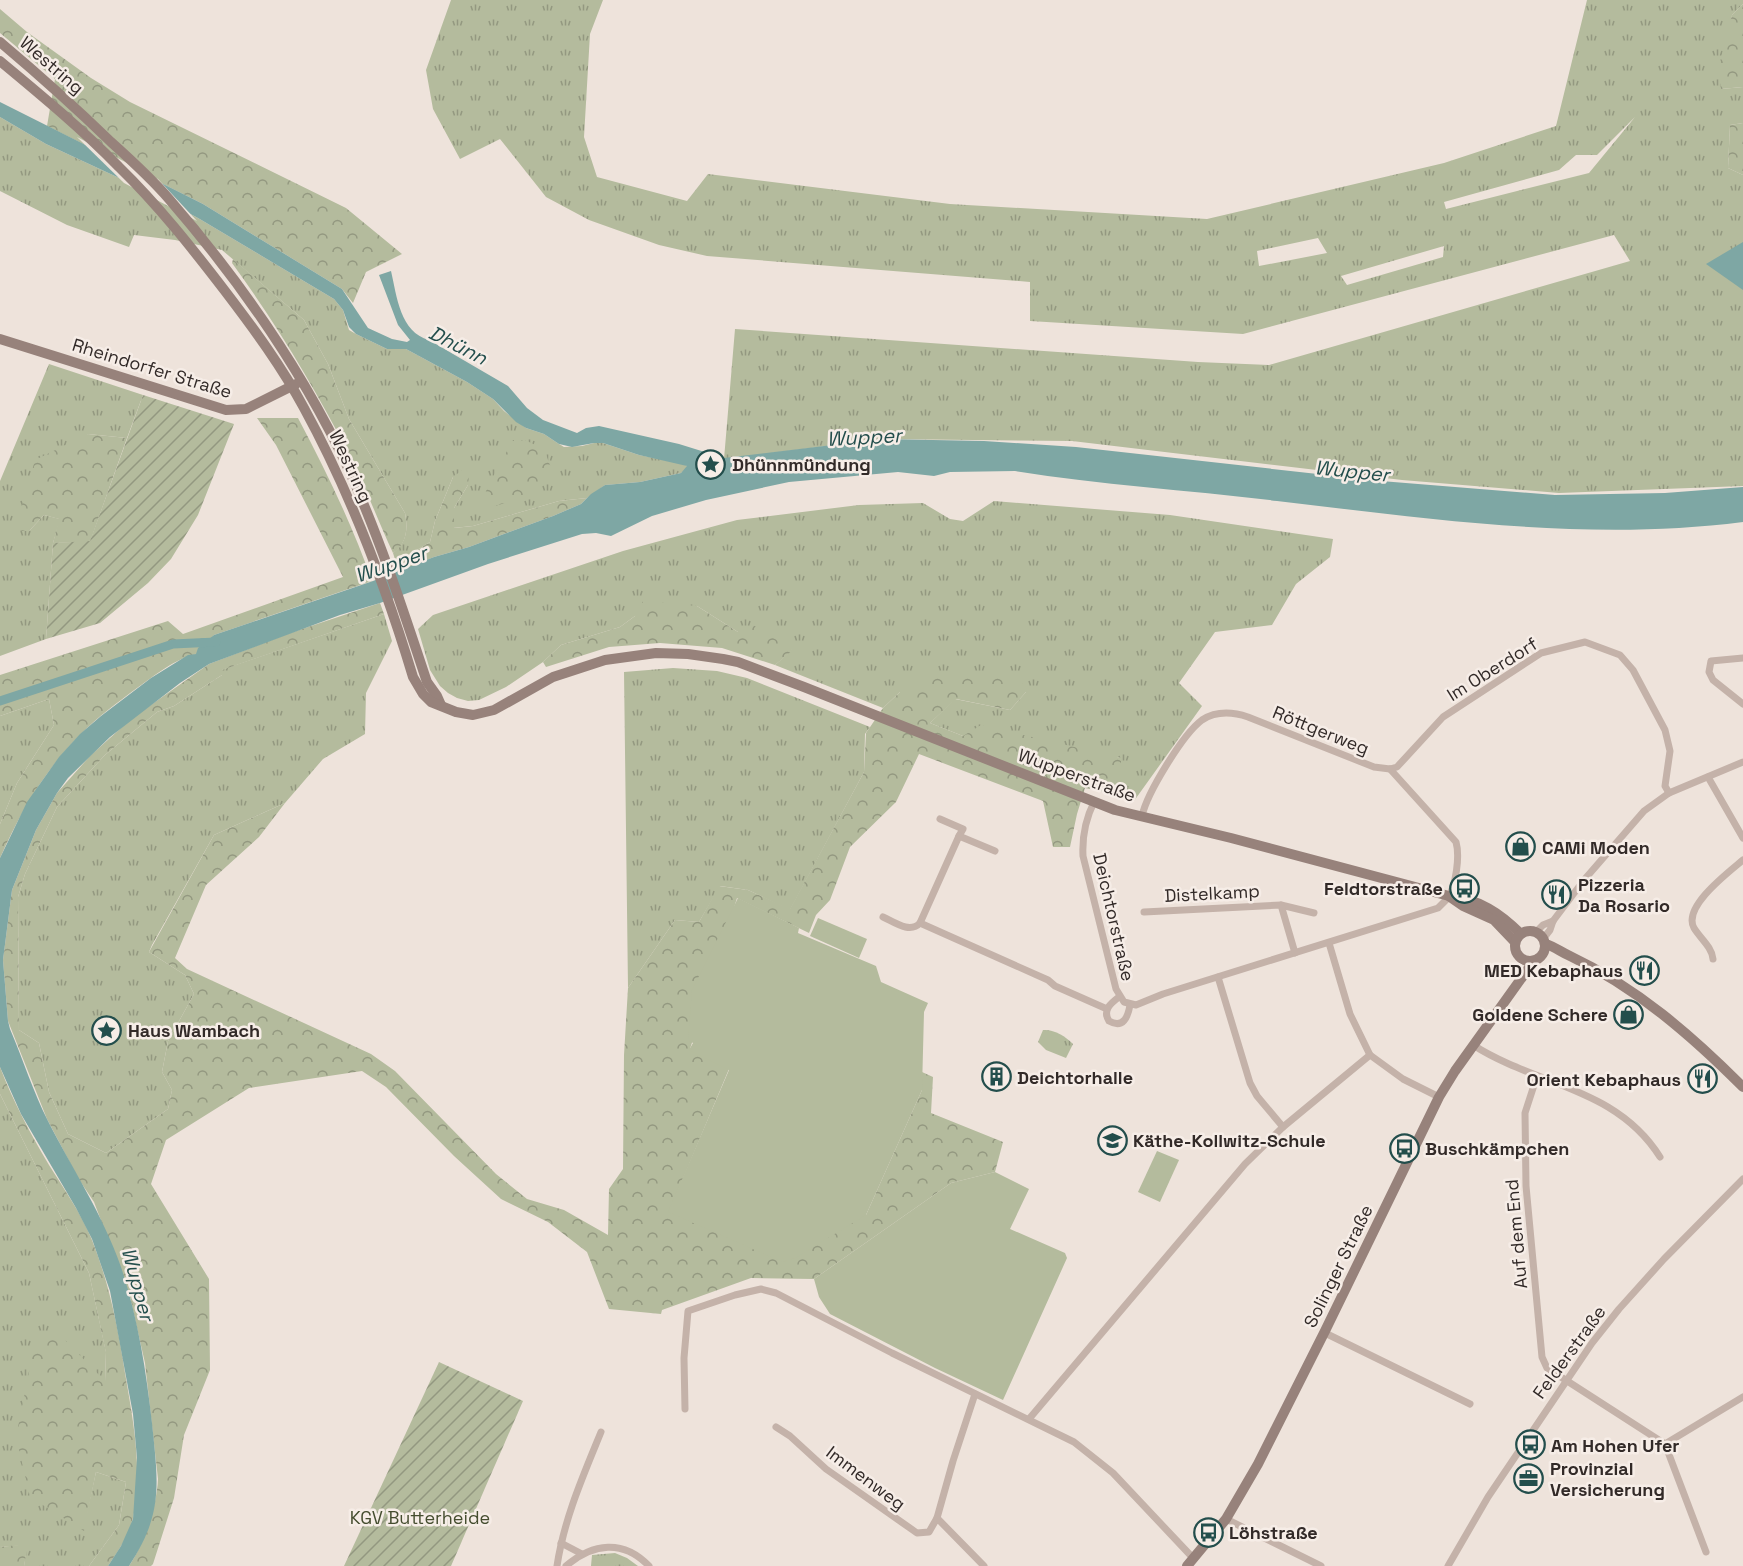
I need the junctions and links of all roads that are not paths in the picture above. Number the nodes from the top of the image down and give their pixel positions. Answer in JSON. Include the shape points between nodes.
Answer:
{"nodes":[{"id":1,"x":0,"y":42,"type":"edge"},
{"id":2,"x":0,"y":61,"type":"edge"},
{"id":3,"x":0,"y":339,"type":"edge"},
{"id":4,"x":296,"y":383,"type":"junction"},
{"id":5,"x":1743,"y":658,"type":"edge"},
{"id":6,"x":1743,"y":704,"type":"edge"},
{"id":7,"x":1743,"y":762,"type":"edge"},
{"id":8,"x":1390,"y":769,"type":"junction"},
{"id":9,"x":1708,"y":777,"type":"junction"},
{"id":10,"x":1669,"y":793,"type":"junction"},
{"id":11,"x":1094,"y":802,"type":"junction"},
{"id":12,"x":1142,"y":816,"type":"junction"},
{"id":13,"x":940,"y":819,"type":"dead end"},
{"id":14,"x":959,"y":836,"type":"junction"},
{"id":15,"x":1743,"y":838,"type":"edge"},
{"id":16,"x":995,"y":851,"type":"dead end"},
{"id":17,"x":1743,"y":860,"type":"edge"},
{"id":18,"x":1449,"y":896,"type":"junction"},
{"id":19,"x":1281,"y":905,"type":"junction"},
{"id":20,"x":1144,"y":912,"type":"dead end"},
{"id":21,"x":1314,"y":913,"type":"dead end"},
{"id":22,"x":883,"y":917,"type":"dead end"},
{"id":23,"x":920,"y":923,"type":"junction"},
{"id":24,"x":1518,"y":938,"type":"junction"},
{"id":25,"x":1542,"y":942,"type":"junction"},
{"id":26,"x":1329,"y":943,"type":"junction"},
{"id":27,"x":1295,"y":953,"type":"junction"},
{"id":28,"x":1519,"y":957,"type":"junction"},
{"id":29,"x":1713,"y":959,"type":"dead end"},
{"id":30,"x":1533,"y":962,"type":"junction"},
{"id":31,"x":1218,"y":977,"type":"junction"},
{"id":32,"x":1519,"y":980,"type":"junction"},
{"id":33,"x":1124,"y":1002,"type":"junction"},
{"id":34,"x":1107,"y":1009,"type":"junction"},
{"id":35,"x":1473,"y":1045,"type":"junction"},
{"id":36,"x":1370,"y":1055,"type":"junction"},
{"id":37,"x":1537,"y":1076,"type":"junction"},
{"id":38,"x":1743,"y":1087,"type":"edge"},
{"id":39,"x":1439,"y":1096,"type":"junction"},
{"id":40,"x":1283,"y":1127,"type":"junction"},
{"id":41,"x":1660,"y":1157,"type":"dead end"},
{"id":42,"x":1743,"y":1179,"type":"edge"},
{"id":43,"x":1324,"y":1333,"type":"junction"},
{"id":44,"x":1567,"y":1380,"type":"junction"},
{"id":45,"x":975,"y":1394,"type":"junction"},
{"id":46,"x":1743,"y":1397,"type":"edge"},
{"id":47,"x":1470,"y":1404,"type":"dead end"},
{"id":48,"x":685,"y":1409,"type":"dead end"},
{"id":49,"x":1029,"y":1419,"type":"junction"},
{"id":50,"x":776,"y":1427,"type":"dead end"},
{"id":51,"x":601,"y":1432,"type":"dead end"},
{"id":52,"x":1665,"y":1444,"type":"junction"},
{"id":53,"x":938,"y":1518,"type":"junction"},
{"id":54,"x":1226,"y":1519,"type":"junction"},
{"id":55,"x":561,"y":1543,"type":"junction"},
{"id":56,"x":1706,"y":1552,"type":"dead end"},
{"id":57,"x":582,"y":1554,"type":"junction"},
{"id":58,"x":1190,"y":1562,"type":"edge"},
{"id":59,"x":557,"y":1566,"type":"edge"},
{"id":60,"x":567,"y":1566,"type":"edge"},
{"id":61,"x":649,"y":1566,"type":"edge"},
{"id":62,"x":984,"y":1566,"type":"edge"},
{"id":63,"x":1321,"y":1566,"type":"edge"},
{"id":64,"x":1448,"y":1566,"type":"edge"}],
"edges":[{"from":1,"to":4,"type":"main road","name":"Westring","via":[[54,88],[168,198],[259,313]]},
{"from":2,"to":4,"type":"main road","name":"Westring","via":[[120,167],[147,196],[198,255]]},
{"from":3,"to":4,"type":"main road","name":"Rheindorfer Straße","via":[[226,410],[246,409]]},
{"from":4,"to":11,"type":"main road","name":"Wupperstraße","via":[[348,468],[412,655],[441,705],[464,714],[484,713],[577,668],[638,654],[688,654],[738,662]]},
{"from":5,"to":6,"type":"street","via":[[1711,661],[1708,672]]},
{"from":7,"to":9,"type":"street"},
{"from":8,"to":10,"type":"street","name":"Im Oberdorf","via":[[1397,767],[1443,717],[1519,666],[1541,652],[1585,642],[1620,655],[1633,670],[1665,730],[1670,751],[1665,786]]},
{"from":8,"to":12,"type":"street","name":"Röttgerweg","via":[[1374,767],[1235,713],[1213,715],[1183,740],[1145,803]]},
{"from":8,"to":18,"type":"street","via":[[1456,842],[1458,862]]},
{"from":9,"to":10,"type":"street"},
{"from":9,"to":15,"type":"street"},
{"from":10,"to":25,"type":"street","via":[[1644,811],[1622,835],[1553,921]]},
{"from":11,"to":12,"type":"main road","name":"Wupperstraße"},
{"from":11,"to":33,"type":"street","name":"Deichtorstraße","via":[[1085,824],[1083,856],[1101,936]]},
{"from":12,"to":18,"type":"main road","name":"Wupperstraße"},
{"from":13,"to":14,"type":"street","via":[[963,828]]},
{"from":14,"to":16,"type":"street"},
{"from":14,"to":23,"type":"street"},
{"from":17,"to":29,"type":"street","via":[[1712,886],[1691,916],[1692,925]]},
{"from":18,"to":24,"type":"main road","name":"Wupperstraße","via":[[1466,898],[1495,911]]},
{"from":18,"to":26,"type":"street","via":[[1438,908]]},
{"from":19,"to":20,"type":"street","name":"Distelkamp"},
{"from":19,"to":21,"type":"street","name":"Distelkamp"},
{"from":19,"to":27,"type":"street","name":"Distelkamp"},
{"from":22,"to":23,"type":"street","via":[[909,929]]},
{"from":23,"to":34,"type":"street"},
{"from":24,"to":25,"type":"main road","via":[[1529,931]]},
{"from":24,"to":28,"type":"main road","via":[[1515,950]]},
{"from":25,"to":30,"type":"main road"},
{"from":25,"to":38,"type":"main road","via":[[1646,1000]]},
{"from":26,"to":27,"type":"street"},
{"from":26,"to":36,"type":"street","via":[[1350,1014]]},
{"from":27,"to":31,"type":"street"},
{"from":28,"to":30,"type":"main road"},
{"from":28,"to":32,"type":"main road"},
{"from":30,"to":32,"type":"main road","name":"Solinger Straße"},
{"from":31,"to":33,"type":"street","via":[[1136,1005]]},
{"from":31,"to":40,"type":"street","via":[[1250,1083]]},
{"from":32,"to":35,"type":"main road","name":"Solinger Straße"},
{"from":33,"to":34,"type":"street"},
{"from":33,"to":34,"type":"street","via":[[1126,1019],[1118,1024],[1107,1019]]},
{"from":35,"to":37,"type":"street","via":[[1494,1059]]},
{"from":35,"to":39,"type":"main road","name":"Solinger Straße"},
{"from":36,"to":39,"type":"street"},
{"from":36,"to":40,"type":"street"},
{"from":37,"to":41,"type":"street","via":[[1585,1094],[1620,1114],[1649,1140]]},
{"from":37,"to":44,"type":"street","name":"Auf dem End","via":[[1525,1113],[1526,1186],[1542,1357],[1547,1368]]},
{"from":39,"to":43,"type":"main road","name":"Solinger Straße"},
{"from":40,"to":49,"type":"street","via":[[1238,1172]]},
{"from":42,"to":44,"type":"street","name":"Felderstraße","via":[[1619,1309]]},
{"from":43,"to":47,"type":"street"},
{"from":43,"to":54,"type":"main road","name":"Solinger Straße"},
{"from":44,"to":52,"type":"street","name":"Auf dem End"},
{"from":44,"to":64,"type":"street","name":"Felderstraße","via":[[1488,1497]]},
{"from":45,"to":48,"type":"street","via":[[776,1293],[761,1289],[688,1311]]},
{"from":45,"to":49,"type":"street"},
{"from":45,"to":53,"type":"street"},
{"from":46,"to":52,"type":"street"},
{"from":49,"to":58,"type":"street","via":[[1074,1442],[1113,1473]]},
{"from":50,"to":53,"type":"street","name":"Immenweg","via":[[826,1469],[917,1533],[929,1532]]},
{"from":51,"to":55,"type":"street"},
{"from":52,"to":56,"type":"street"},
{"from":53,"to":62,"type":"street"},
{"from":54,"to":58,"type":"main road","name":"Solinger Straße"},
{"from":54,"to":63,"type":"street"},
{"from":55,"to":57,"type":"street"},
{"from":55,"to":59,"type":"street"},
{"from":57,"to":60,"type":"street"},
{"from":57,"to":61,"type":"street","via":[[614,1548],[637,1555]]}]}
